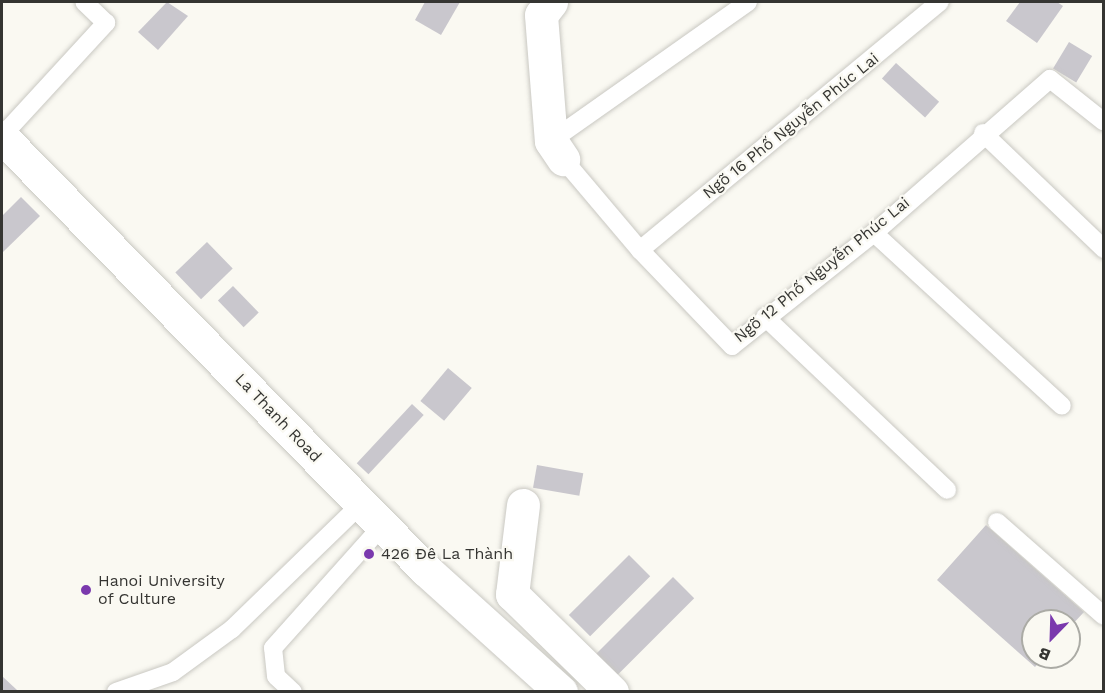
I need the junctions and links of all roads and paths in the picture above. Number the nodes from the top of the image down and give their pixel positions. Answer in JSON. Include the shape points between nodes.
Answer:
{"nodes":[{"id":1,"x":84,"y":2,"type":"edge"},
{"id":2,"x":748,"y":2,"type":"edge"},
{"id":3,"x":940,"y":2,"type":"edge"},
{"id":4,"x":539,"y":6,"type":"edge"},
{"id":5,"x":1103,"y":122,"type":"edge"},
{"id":6,"x":983,"y":133,"type":"junction"},
{"id":7,"x":2,"y":137,"type":"edge"},
{"id":8,"x":557,"y":150,"type":"junction"},
{"id":9,"x":874,"y":233,"type":"junction"},
{"id":10,"x":1104,"y":249,"type":"edge"},
{"id":11,"x":640,"y":250,"type":"junction"},
{"id":12,"x":765,"y":317,"type":"junction"},
{"id":13,"x":1062,"y":406,"type":"dead end"},
{"id":14,"x":947,"y":490,"type":"dead end"},
{"id":15,"x":523,"y":505,"type":"dead end"},
{"id":16,"x":372,"y":515,"type":"junction"},
{"id":17,"x":998,"y":522,"type":"dead end"},
{"id":18,"x":1104,"y":616,"type":"edge"},
{"id":19,"x":116,"y":692,"type":"edge"},
{"id":20,"x":294,"y":692,"type":"edge"},
{"id":21,"x":561,"y":692,"type":"edge"},
{"id":22,"x":612,"y":692,"type":"edge"}],
"edges":[{"from":1,"to":7,"type":"lane","via":[[106,23]]},
{"from":2,"to":8,"type":"lane"},
{"from":3,"to":11,"type":"lane","name":"Ngõ 16 Phố Nguyễn Phúc Lai"},
{"from":4,"to":8,"type":"street"},
{"from":5,"to":6,"type":"lane","name":"Ngõ 12 Phố Nguyễn Phúc Lai","via":[[1050,79]]},
{"from":6,"to":9,"type":"lane","name":"Ngõ 12 Phố Nguyễn Phúc Lai"},
{"from":6,"to":10,"type":"lane"},
{"from":7,"to":16,"type":"street","name":"La Thanh Road"},
{"from":8,"to":11,"type":"lane","name":"Ngõ 12 Phố Nguyễn Phúc Lai"},
{"from":9,"to":12,"type":"lane","name":"Ngõ 12 Phố Nguyễn Phúc Lai"},
{"from":9,"to":13,"type":"lane"},
{"from":11,"to":12,"type":"lane","name":"Ngõ 12 Phố Nguyễn Phúc Lai","via":[[732,345]]},
{"from":12,"to":14,"type":"lane"},
{"from":15,"to":22,"type":"street","via":[[512,594]]},
{"from":16,"to":19,"type":"lane","via":[[173,672]]},
{"from":16,"to":20,"type":"lane","via":[[273,648],[276,676]]},
{"from":16,"to":21,"type":"street","name":"La Thanh Road","via":[[426,570]]},
{"from":17,"to":18,"type":"lane"}]}
